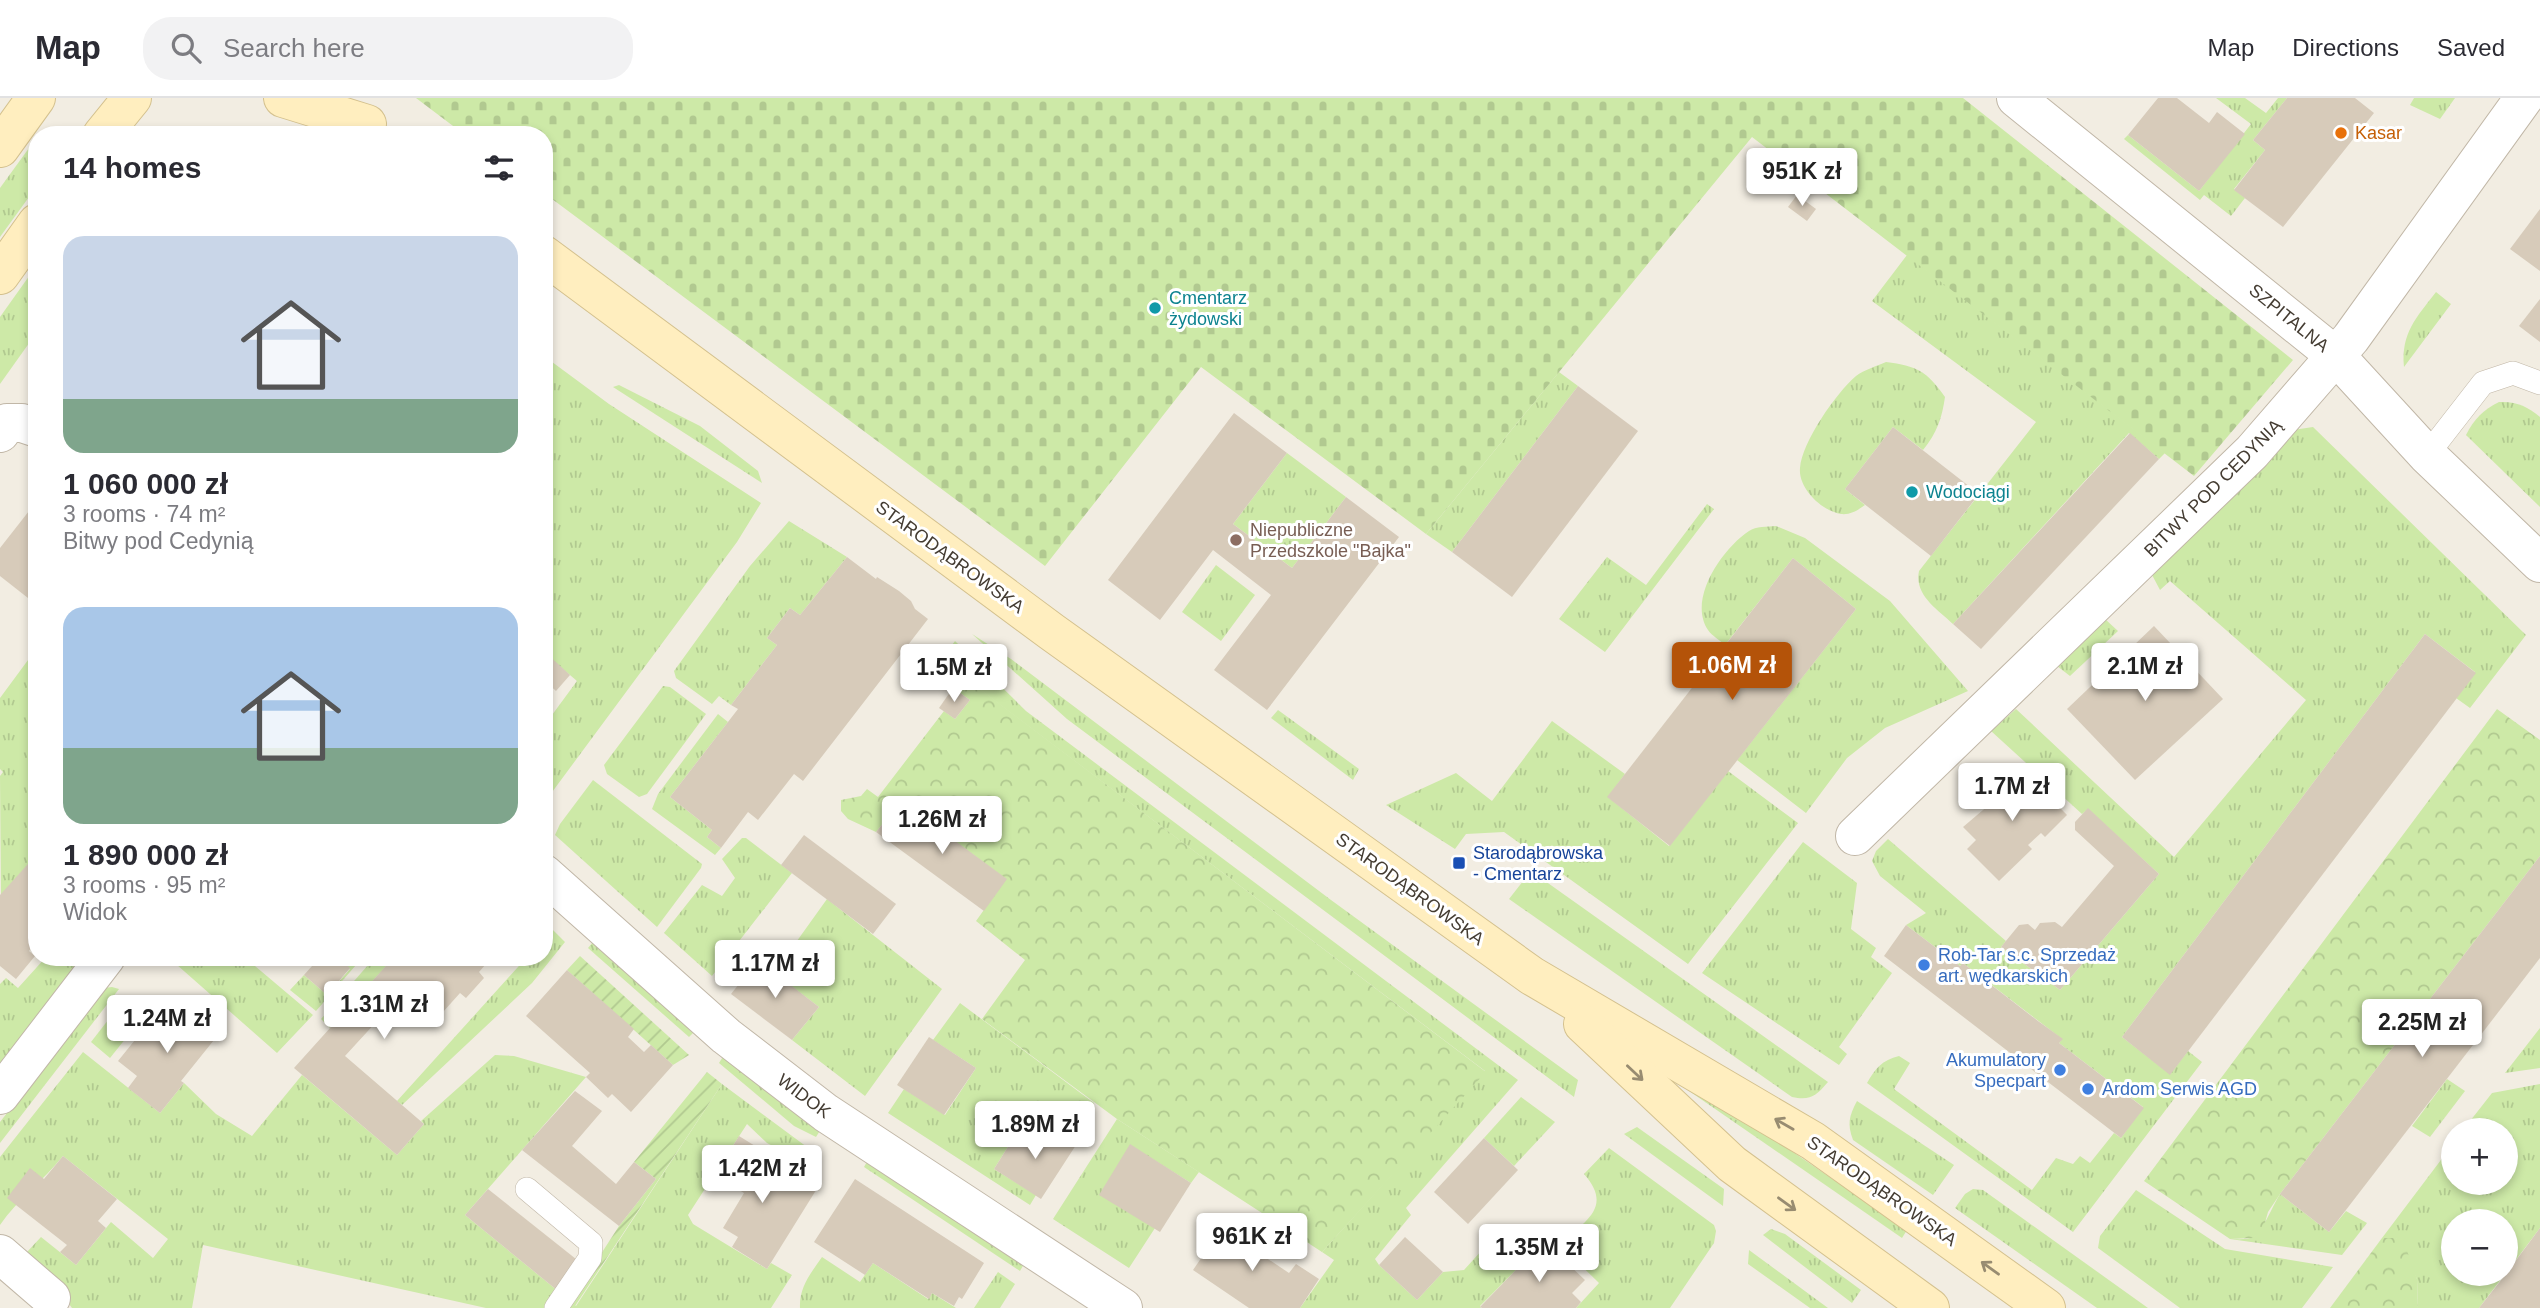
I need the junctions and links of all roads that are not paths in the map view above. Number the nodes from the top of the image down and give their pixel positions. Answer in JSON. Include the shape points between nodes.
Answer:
{"nodes":[{"id":1,"x":36,"y":98,"type":"edge"},
{"id":2,"x":132,"y":98,"type":"edge"},
{"id":3,"x":283,"y":98,"type":"edge"},
{"id":4,"x":2016,"y":98,"type":"edge"},
{"id":5,"x":2524,"y":98,"type":"edge"},
{"id":6,"x":366,"y":119,"type":"edge"},
{"id":7,"x":109,"y":126,"type":"edge"},
{"id":8,"x":0,"y":148,"type":"edge"},
{"id":9,"x":28,"y":236,"type":"edge"},
{"id":10,"x":553,"y":262,"type":"edge"},
{"id":11,"x":0,"y":275,"type":"edge"},
{"id":12,"x":2337,"y":357,"type":"junction"},
{"id":13,"x":2540,"y":383,"type":"edge"},
{"id":14,"x":2427,"y":455,"type":"junction"},
{"id":15,"x":2540,"y":563,"type":"edge"},
{"id":16,"x":1855,"y":836,"type":"dead end"},
{"id":17,"x":553,"y":882,"type":"edge"},
{"id":18,"x":99,"y":966,"type":"edge"},
{"id":19,"x":1532,"y":976,"type":"junction"},
{"id":20,"x":0,"y":1095,"type":"edge"},
{"id":21,"x":527,"y":1189,"type":"dead end"},
{"id":22,"x":0,"y":1254,"type":"edge"},
{"id":23,"x":51,"y":1298,"type":"dead end"},
{"id":24,"x":556,"y":1308,"type":"edge"},
{"id":25,"x":1123,"y":1308,"type":"edge"},
{"id":26,"x":1930,"y":1308,"type":"edge"},
{"id":27,"x":2046,"y":1308,"type":"edge"}],
"edges":[{"from":1,"to":8,"type":"street"},
{"from":2,"to":7,"type":"street"},
{"from":3,"to":6,"type":"street"},
{"from":4,"to":12,"type":"street","name":"SZPITALNA"},
{"from":5,"to":12,"type":"street","name":"BITWY POD CEDYNIĄ"},
{"from":9,"to":11,"type":"street"},
{"from":10,"to":19,"type":"street","name":"STARODĄBROWSKA","via":[[1052,632]]},
{"from":12,"to":14,"type":"street","name":"SZPITALNA"},
{"from":12,"to":16,"type":"street","name":"BITWY POD CEDYNIĄ","via":[[2252,452]]},
{"from":13,"to":14,"type":"lane","via":[[2513,373],[2483,383]]},
{"from":14,"to":15,"type":"street","name":"SZPITALNA"},
{"from":17,"to":25,"type":"street","name":"WIDOK","via":[[726,1036],[826,1113]]},
{"from":18,"to":20,"type":"street"},
{"from":19,"to":26,"type":"street","name":"STARODĄBROWSKA","one_way":true,"via":[[1732,1164]]},
{"from":27,"to":19,"type":"street","name":"STARODĄBROWSKA","one_way":true,"via":[[1813,1141]]},
{"from":21,"to":24,"type":"lane","via":[[591,1243],[590,1258]]},
{"from":22,"to":23,"type":"street"}]}
